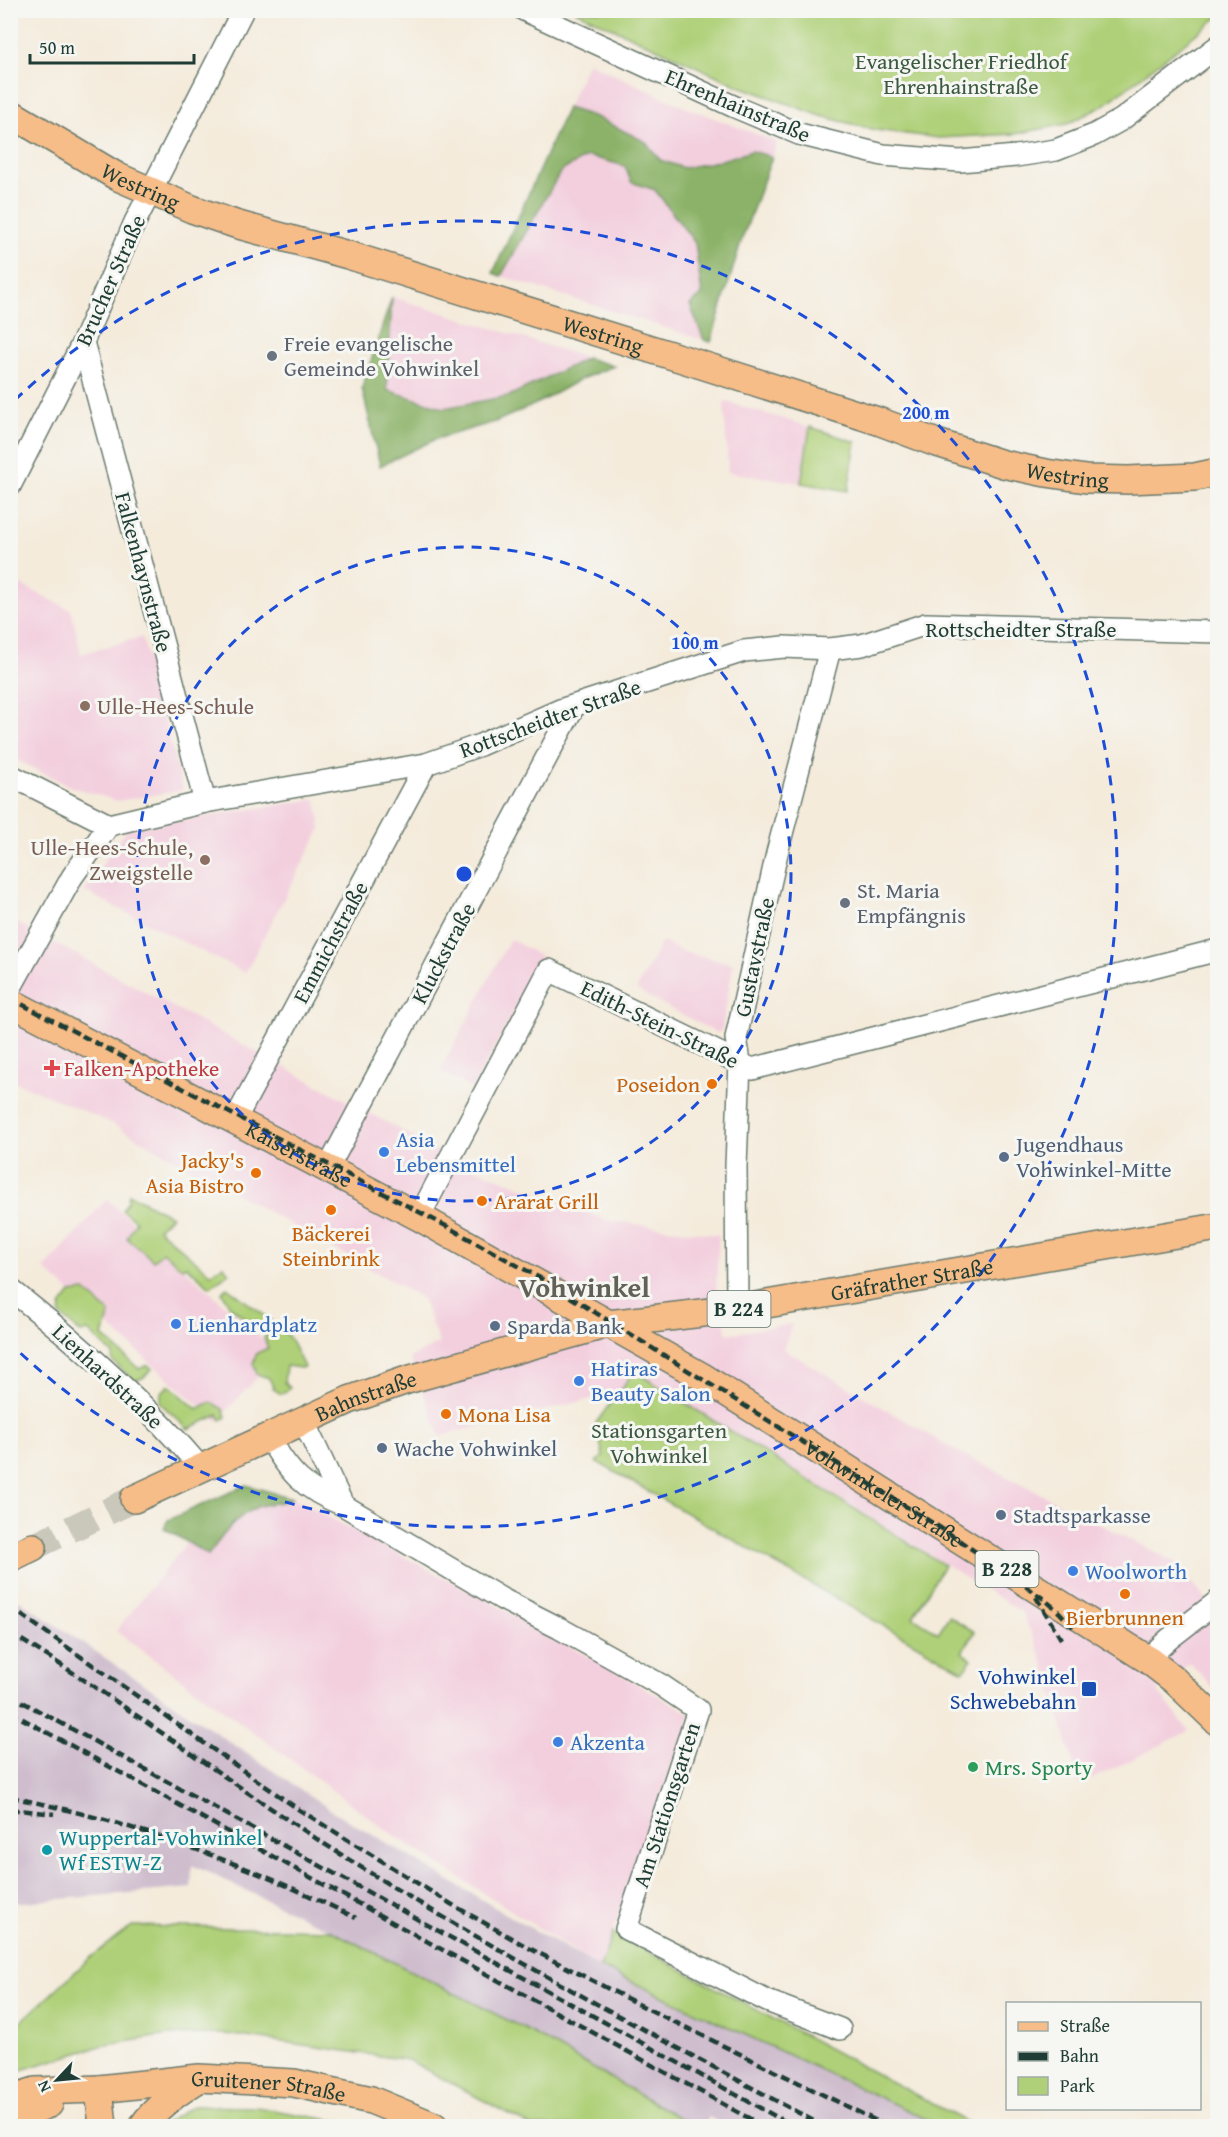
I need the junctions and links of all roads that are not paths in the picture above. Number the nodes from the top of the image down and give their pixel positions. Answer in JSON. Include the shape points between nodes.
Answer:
{"nodes":[{"id":1,"x":243,"y":10,"type":"edge"},
{"id":2,"x":524,"y":10,"type":"edge"},
{"id":3,"x":1218,"y":46,"type":"edge"},
{"id":4,"x":10,"y":113,"type":"edge"},
{"id":5,"x":151,"y":192,"type":"junction"},
{"id":6,"x":83,"y":342,"type":"junction"},
{"id":7,"x":1218,"y":472,"type":"edge"},
{"id":8,"x":10,"y":486,"type":"edge"},
{"id":9,"x":1218,"y":632,"type":"edge"},
{"id":10,"x":830,"y":649,"type":"junction"},
{"id":11,"x":574,"y":706,"type":"junction"},
{"id":12,"x":426,"y":764,"type":"junction"},
{"id":13,"x":10,"y":775,"type":"edge"},
{"id":14,"x":205,"y":802,"type":"junction"},
{"id":15,"x":109,"y":825,"type":"junction"},
{"id":16,"x":1218,"y":950,"type":"edge"},
{"id":17,"x":10,"y":989,"type":"edge"},
{"id":18,"x":10,"y":1002,"type":"edge"},
{"id":19,"x":740,"y":1062,"type":"junction"},
{"id":20,"x":235,"y":1120,"type":"junction"},
{"id":21,"x":328,"y":1168,"type":"junction"},
{"id":22,"x":419,"y":1217,"type":"junction"},
{"id":23,"x":1218,"y":1227,"type":"edge"},
{"id":24,"x":10,"y":1289,"type":"edge"},
{"id":25,"x":737,"y":1309,"type":"junction"},
{"id":26,"x":596,"y":1317,"type":"junction"},
{"id":27,"x":304,"y":1422,"type":"junction"},
{"id":28,"x":269,"y":1438,"type":"junction"},
{"id":29,"x":201,"y":1468,"type":"junction"},
{"id":30,"x":134,"y":1499,"type":"tunnel mouth"},
{"id":31,"x":342,"y":1505,"type":"junction"},
{"id":32,"x":1218,"y":1601,"type":"edge"},
{"id":33,"x":1147,"y":1659,"type":"junction"},
{"id":34,"x":1218,"y":1722,"type":"edge"},
{"id":35,"x":840,"y":2030,"type":"dead end"},
{"id":36,"x":199,"y":2078,"type":"junction"},
{"id":37,"x":99,"y":2089,"type":"junction"},
{"id":38,"x":10,"y":2099,"type":"edge"},
{"id":39,"x":10,"y":2119,"type":"edge"},
{"id":40,"x":103,"y":2127,"type":"edge"},
{"id":41,"x":143,"y":2127,"type":"edge"},
{"id":42,"x":434,"y":2127,"type":"edge"}],
"edges":[{"from":1,"to":5,"type":"street","name":"Brucher Straße"},
{"from":2,"to":3,"type":"street","name":"Ehrenhainstraße","via":[[799,134],[883,155],[960,161],[1056,150],[1094,135],[1121,120]]},
{"from":4,"to":5,"type":"main road","name":"Westring","via":[[99,167]]},
{"from":5,"to":6,"type":"street","name":"Brucher Straße"},
{"from":5,"to":7,"type":"main road","name":"Westring","via":[[235,224],[686,360],[1003,464],[1086,479],[1195,477]]},
{"from":6,"to":8,"type":"street","name":"Brucher Straße"},
{"from":6,"to":14,"type":"street","name":"Falkenhaynstraße"},
{"from":9,"to":10,"type":"street","name":"Rottscheidter Straße","via":[[926,624],[862,645]]},
{"from":10,"to":11,"type":"street","name":"Rottscheidter Straße","via":[[784,647],[744,651]]},
{"from":10,"to":19,"type":"street","name":"Gustavstraße","via":[[760,926],[736,1038]]},
{"from":11,"to":12,"type":"street","name":"Rottscheidter Straße"},
{"from":11,"to":21,"type":"street","name":"Kluckstraße"},
{"from":12,"to":14,"type":"street","name":"Rottscheidter Straße"},
{"from":12,"to":20,"type":"street","name":"Emmichstraße"},
{"from":13,"to":15,"type":"street"},
{"from":14,"to":15,"type":"street","name":"Rottscheidter Straße"},
{"from":15,"to":17,"type":"street","via":[[72,877]]},
{"from":16,"to":19,"type":"street","name":"Edith-Stein-Straße","via":[[752,1069]]},
{"from":18,"to":20,"type":"main road","name":"Kaiserstraße","number":"B 228"},
{"from":19,"to":22,"type":"street","name":"Edith-Stein-Straße","via":[[549,970]]},
{"from":19,"to":25,"type":"street","name":"Gustavstraße"},
{"from":20,"to":21,"type":"main road","name":"Kaiserstraße","number":"B 228"},
{"from":21,"to":22,"type":"main road","name":"Kaiserstraße","number":"B 228"},
{"from":22,"to":26,"type":"main road","name":"Kaiserstraße","number":"B 228"},
{"from":23,"to":25,"type":"main road","name":"Gräfrather Straße","number":"B 224"},
{"from":24,"to":29,"type":"street","name":"Lienhardstraße","via":[[138,1401]]},
{"from":25,"to":26,"type":"main road","name":"Gräfrather Straße","number":"B 224"},
{"from":26,"to":27,"type":"main road","name":"Bahnstraße","via":[[349,1400]]},
{"from":26,"to":33,"type":"main road","name":"Vohwinkeler Straße","number":"B 228","via":[[701,1376]]},
{"from":27,"to":28,"type":"main road","name":"Bahnstraße"},
{"from":27,"to":31,"type":"street"},
{"from":28,"to":29,"type":"main road","name":"Bahnstraße"},
{"from":28,"to":31,"type":"street","name":"Am Stationsgarten","via":[[300,1481],[318,1495]]},
{"from":29,"to":30,"type":"main road","name":"Bahnstraße"},
{"from":31,"to":35,"type":"street","name":"Am Stationsgarten","via":[[502,1599],[661,1685],[698,1710],[626,1929],[767,2001]]},
{"from":32,"to":33,"type":"street"},
{"from":33,"to":34,"type":"main road","name":"Vohwinkeler Straße","number":"B 228"},
{"from":36,"to":37,"type":"main road","name":"Gruitener Straße"},
{"from":36,"to":41,"type":"main road","via":[[173,2096]]},
{"from":36,"to":42,"type":"main road","name":"Gruitener Straße","via":[[294,2083],[371,2100]]},
{"from":37,"to":38,"type":"main road","name":"Gruitener Straße","via":[[35,2091]]},
{"from":37,"to":39,"type":"main road","name":"Gruitener Straße"},
{"from":37,"to":40,"type":"main road"}]}
